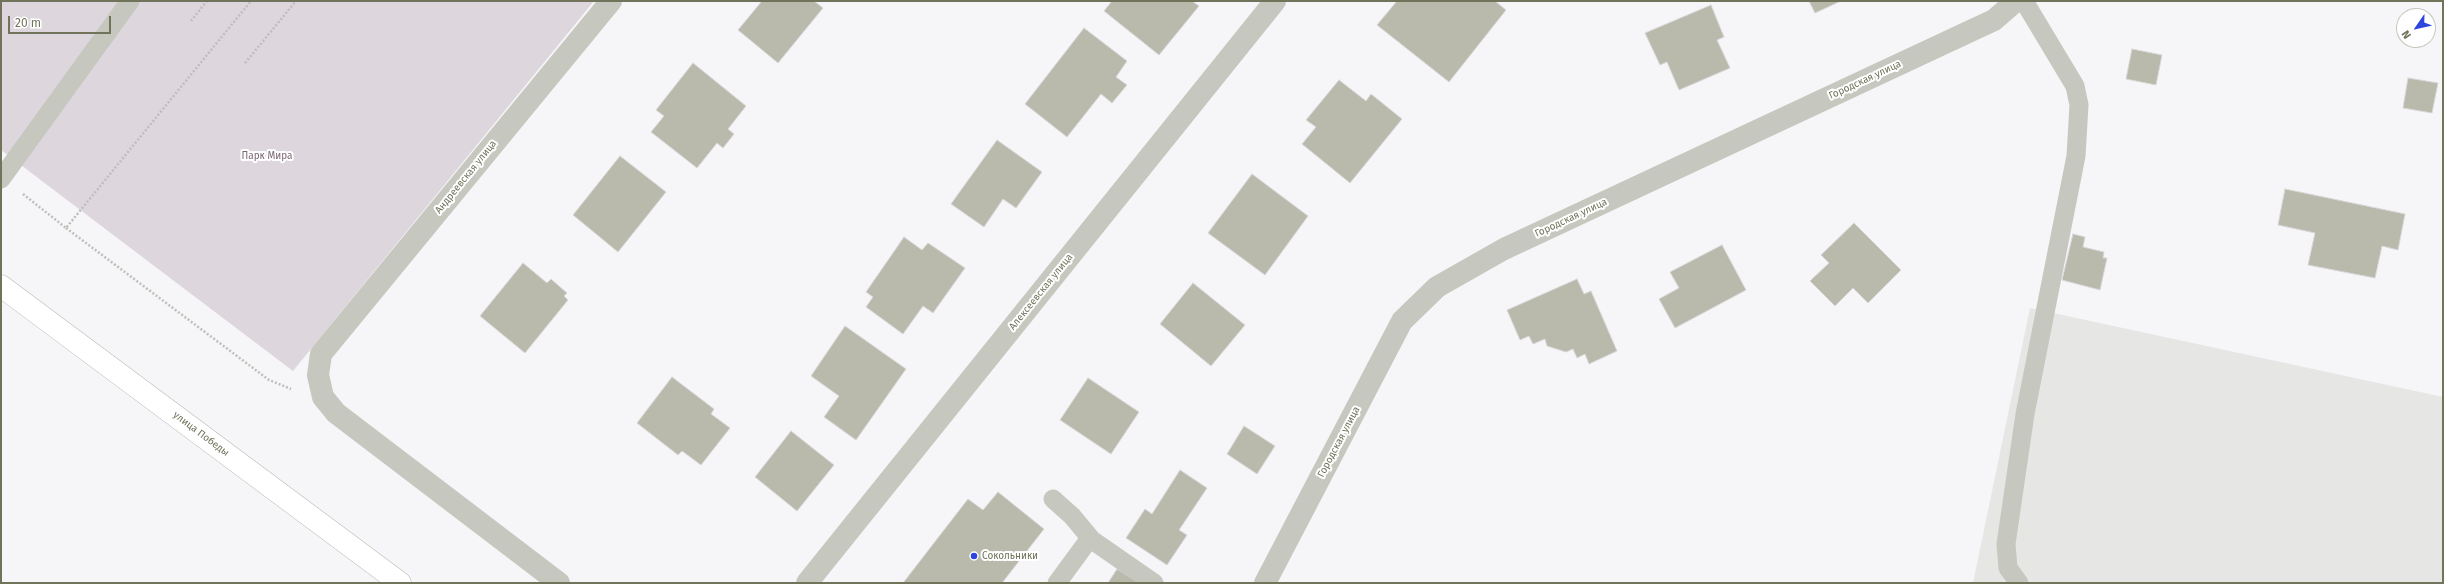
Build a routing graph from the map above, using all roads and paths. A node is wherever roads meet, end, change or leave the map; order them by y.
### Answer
1 (130, 1) edge
2 (207, 1) edge
3 (251, 1) edge
4 (296, 1) edge
5 (611, 1) edge
6 (1275, 1) edge
7 (2016, 1) edge
8 (2024, 1) edge
9 (191, 21) dead end
10 (245, 63) dead end
11 (2, 179) edge
12 (66, 228) junction
13 (1, 286) edge
14 (323, 397) junction
15 (1053, 499) dead end
16 (1090, 538) junction
17 (400, 583) edge
18 (560, 583) edge
19 (807, 583) edge
20 (1057, 583) edge
21 (1154, 583) edge
22 (1265, 583) edge
23 (2019, 583) edge

1 - 11 lane
2 - 9 path
3 - 12 path
4 - 10 path
5 - 14 street, Андреевская улица
6 - 19 street, Алексеевская улица
7 - 22 street, Городская улица
8 - 23 lane
11 - 12 path
12 - 14 path
13 - 17 street, улица Победы
14 - 18 street
15 - 16 lane
16 - 20 lane
16 - 21 lane

